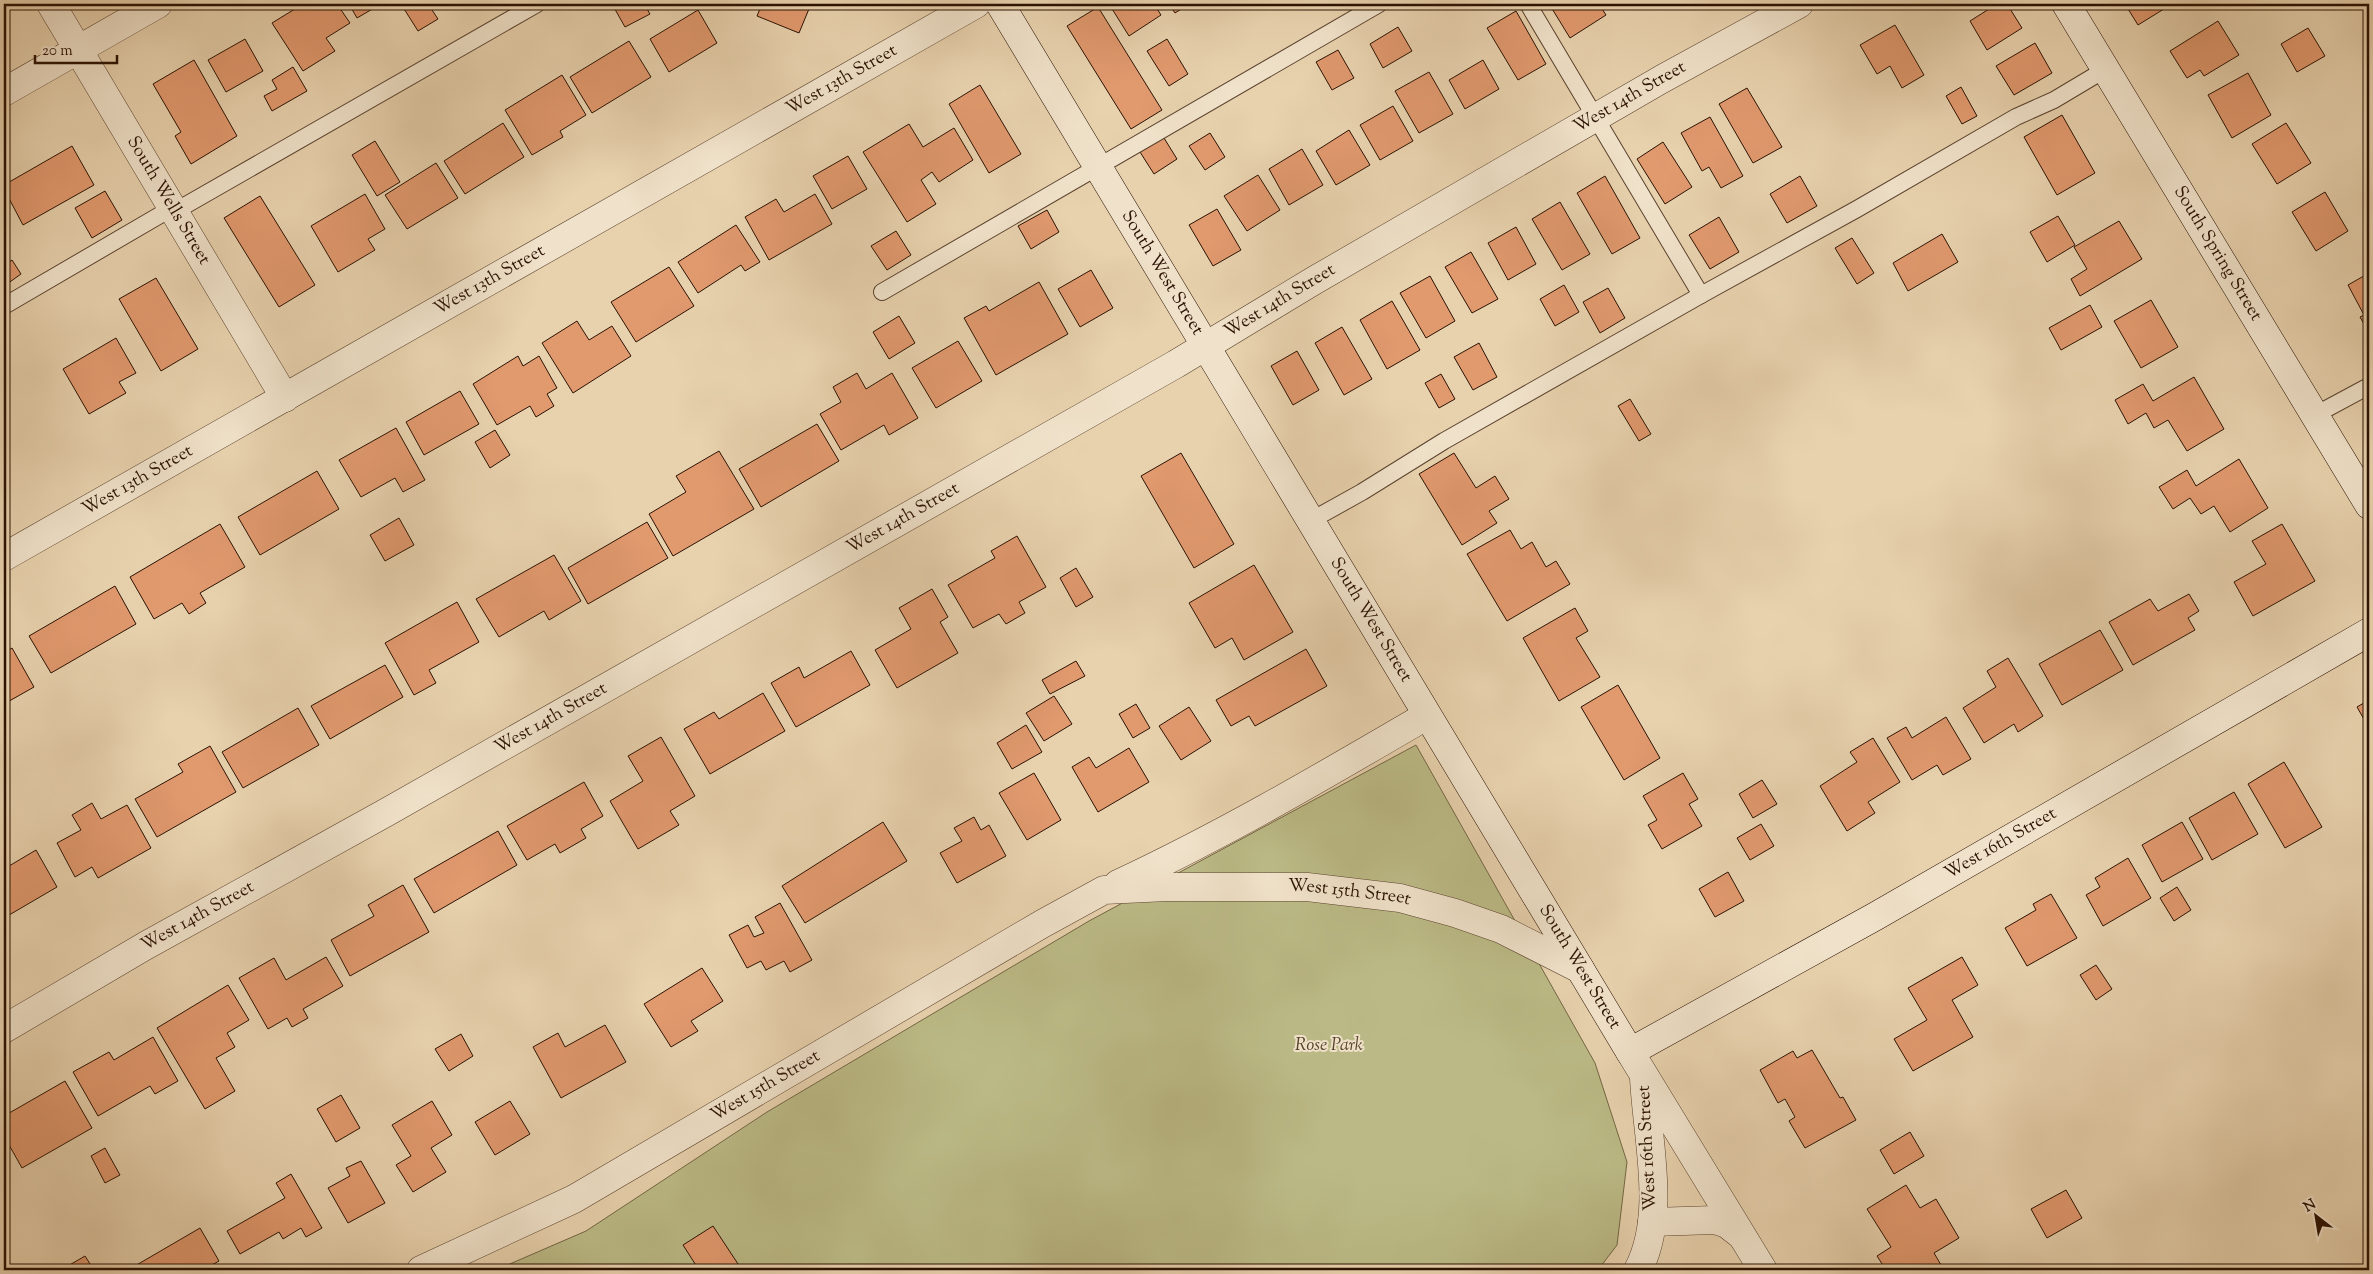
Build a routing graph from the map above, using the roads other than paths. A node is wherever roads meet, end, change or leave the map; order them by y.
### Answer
1 (51, 4) edge
2 (158, 4) edge
3 (537, 4) edge
4 (976, 4) edge
5 (1000, 4) edge
6 (1379, 4) edge
7 (1528, 4) edge
8 (1799, 4) edge
9 (2066, 4) edge
10 (79, 49) junction
11 (2106, 69) junction
12 (4, 92) edge
13 (1597, 118) junction
14 (1098, 167) junction
15 (173, 210) junction
16 (882, 292) dead end
17 (1701, 295) junction
18 (4, 306) edge
19 (1205, 346) junction
20 (2369, 386) edge
21 (285, 398) junction
22 (2315, 415) junction
23 (2369, 505) edge
24 (1310, 521) junction
25 (4, 557) edge
26 (2369, 632) edge
27 (1426, 716) junction
28 (1104, 890) junction
29 (1580, 969) junction
30 (4, 1028) edge
31 (1637, 1063) junction
32 (1652, 1222) junction
33 (1734, 1230) junction
34 (421, 1270) edge
35 (1638, 1270) edge
36 (1763, 1270) edge

1 - 10 street, South Wells Street
2 - 10 street
3 - 15 lane
4 - 21 street, West 13th Street
5 - 14 street, South West Street
6 - 14 lane
7 - 13 lane
8 - 13 street, West 14th Street
9 - 11 street, South Spring Street
10 - 12 street
10 - 15 street, South Wells Street
11 - 17 lane
11 - 22 street, South Spring Street
13 - 17 lane
13 - 19 street, West 14th Street
14 - 16 lane
14 - 19 street, South West Street
15 - 18 lane
15 - 21 street, South Wells Street
17 - 24 lane
19 - 24 street, South West Street
19 - 30 street, West 14th Street
20 - 22 lane
21 - 25 street, West 13th Street
22 - 23 street, South Spring Street
24 - 27 street, South West Street
26 - 31 street, West 16th Street
27 - 28 street, West 15th Street
27 - 29 street, South West Street
28 - 29 street, West 15th Street
28 - 34 street, West 15th Street
29 - 31 street, South West Street
31 - 32 street, West 16th Street
31 - 33 street, South West Street
32 - 33 street, West 16th Street
32 - 35 street, West 16th Street
33 - 36 street, South West Street

